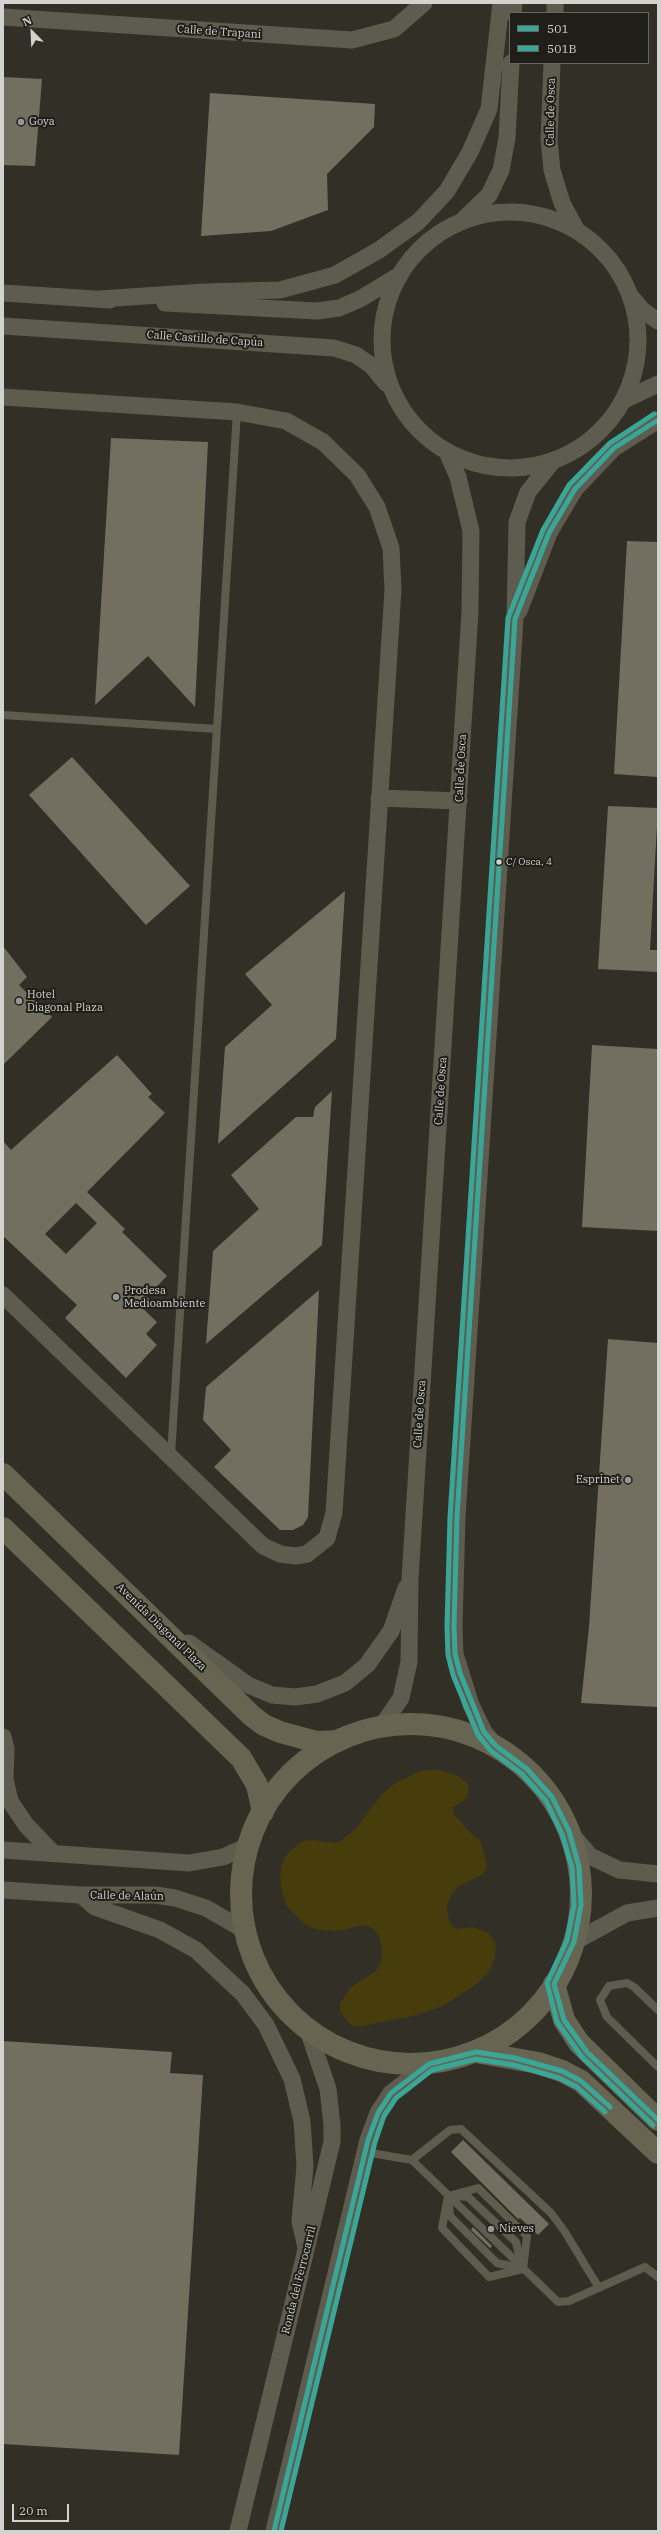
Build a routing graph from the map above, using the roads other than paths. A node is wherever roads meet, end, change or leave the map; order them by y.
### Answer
1 (424, 3) edge
2 (501, 3) edge
3 (3, 17) edge
4 (511, 64) edge
5 (552, 64) edge
6 (464, 219) junction
7 (576, 229) junction
8 (398, 276) junction
9 (3, 292) edge
10 (100, 299) junction
11 (633, 299) junction
12 (658, 321) edge
13 (3, 326) edge
14 (658, 384) edge
15 (391, 390) junction
16 (3, 397) edge
17 (624, 400) junction
18 (237, 412) junction
19 (658, 420) edge
20 (447, 452) junction
21 (553, 461) junction
22 (515, 619) junction
23 (3, 714) edge
24 (217, 729) junction
25 (379, 798) junction
26 (459, 802) junction
27 (3, 1295) edge
28 (171, 1458) junction
29 (3, 1474) edge
30 (3, 1528) edge
31 (410, 1579) junction
32 (145, 1611) junction
33 (381, 1727) junction
34 (3, 1737) edge
35 (338, 1741) junction
36 (496, 1746) junction
37 (4, 1781) edge
38 (263, 1812) junction
39 (569, 1831) junction
40 (248, 1846) junction
41 (3, 1850) edge
42 (54, 1853) junction
43 (658, 1874) edge
44 (3, 1890) edge
45 (81, 1895) junction
46 (658, 1908) edge
47 (244, 1930) junction
48 (574, 1942) junction
49 (554, 1984) junction
50 (658, 2010) edge
51 (308, 2030) junction
52 (476, 2052) junction
53 (429, 2064) junction
54 (658, 2067) edge
55 (658, 2120) edge
56 (365, 2152) junction
57 (658, 2153) edge
58 (412, 2160) junction
59 (448, 2196) junction
60 (307, 2250) junction
61 (523, 2268) junction
62 (658, 2277) edge
63 (599, 2288) junction
64 (238, 2531) edge
65 (274, 2531) edge

1 - 3 street, Calle de Trapani
2 - 10 street
4 - 6 street
5 - 7 street, Calle de Osca
6 - 7 street
6 - 8 street
7 - 11 street
8 - 10 street
8 - 15 street
9 - 10 street
11 - 12 street
11 - 17 street
13 - 15 street, Calle Castillo de Capúa
14 - 17 street
15 - 20 street
16 - 18 street
17 - 21 street
18 - 24 lane
18 - 25 street
19 - 22 street
20 - 21 street
20 - 26 street, Calle de Osca
21 - 22 street
22 - 36 street
23 - 24 lane
24 - 28 lane
25 - 26 street
25 - 28 street
26 - 31 street, Calle de Osca
27 - 28 street
29 - 32 main road, Avenida Diagonal Plaza
30 - 38 main road
31 - 32 street
31 - 33 street, Calle de Osca
32 - 35 main road, Avenida Diagonal Plaza
33 - 35 main road
33 - 36 main road
34 - 37 street
35 - 38 main road
36 - 39 main road
37 - 42 street
38 - 40 main road
39 - 43 street
39 - 48 main road
40 - 42 street
40 - 47 main road
41 - 42 street
44 - 45 street, Calle de Alaún
45 - 47 street, Calle de Alaún
45 - 60 street
46 - 48 street
47 - 51 main road
48 - 49 main road
49 - 52 main road
49 - 55 main road
50 - 54 lane
51 - 53 main road
51 - 60 street, Ronda del Ferrocarril
52 - 53 main road
52 - 57 main road
53 - 56 street
56 - 58 lane
56 - 65 street
58 - 59 lane
58 - 63 lane
59 - 61 lane
59 - 61 lane
59 - 61 lane
59 - 61 lane
59 - 61 lane
60 - 64 street, Ronda del Ferrocarril
61 - 63 lane
62 - 63 lane

